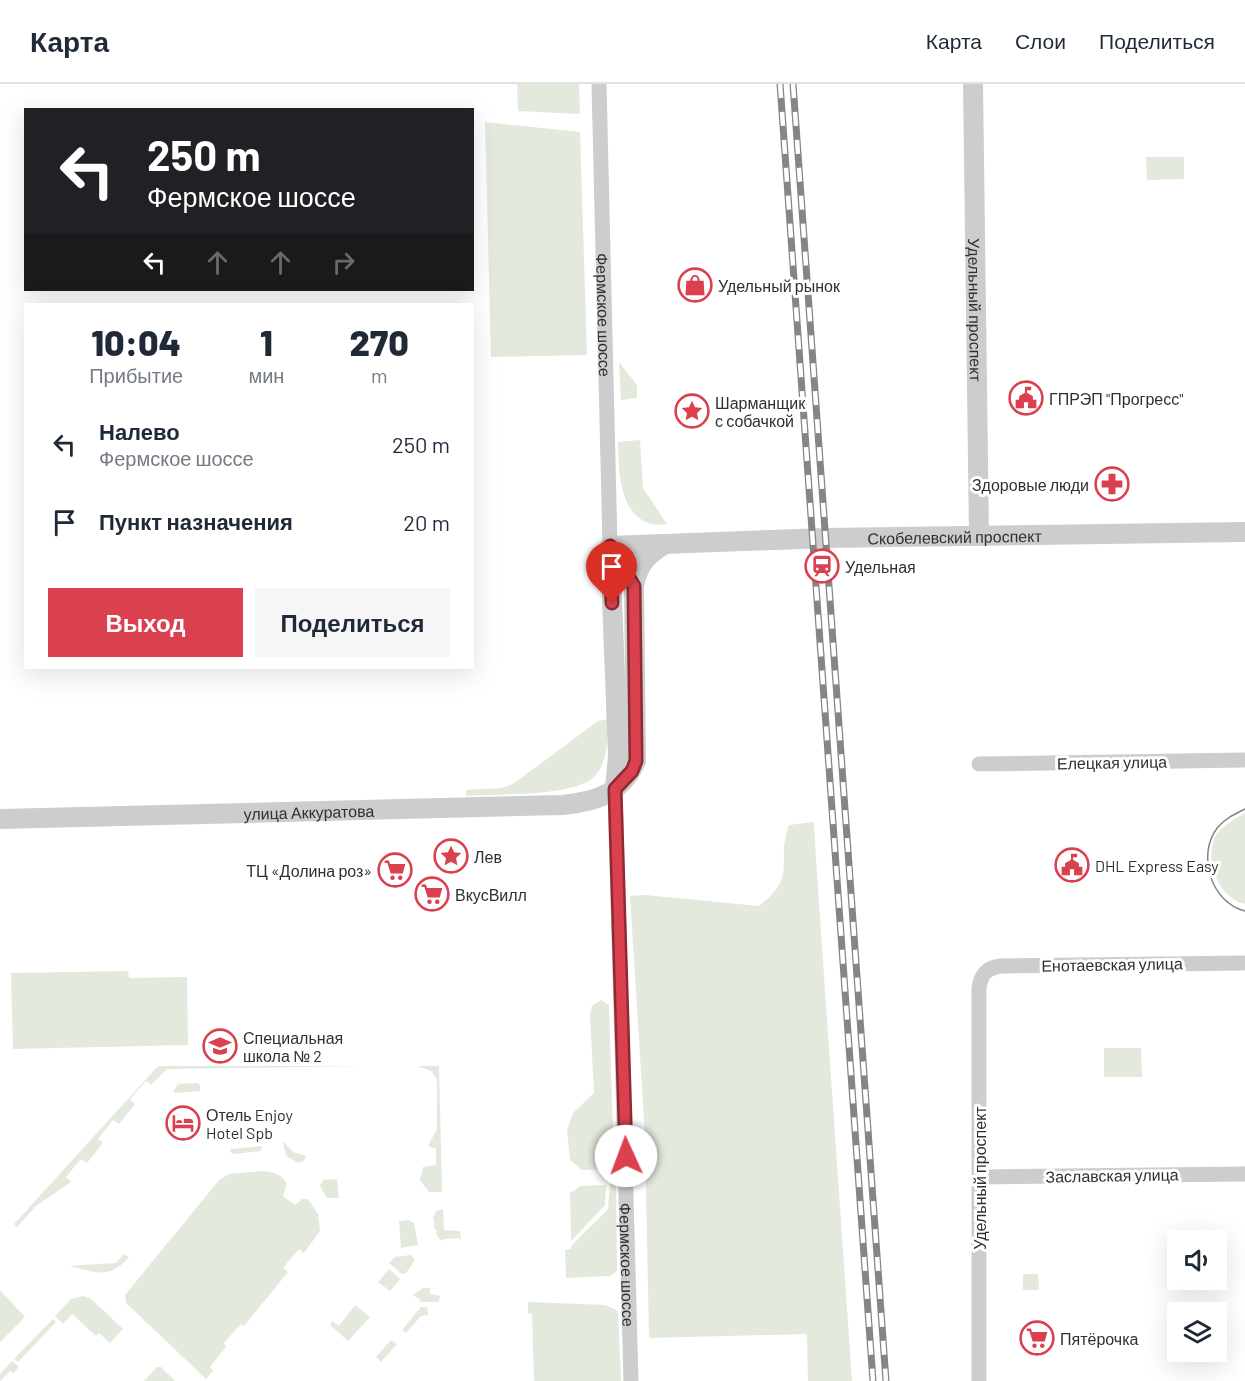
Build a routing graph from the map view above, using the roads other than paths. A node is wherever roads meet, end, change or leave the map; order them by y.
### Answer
1 (599, 84) edge
2 (973, 84) edge
3 (1245, 532) edge
4 (979, 536) junction
5 (665, 544) junction
6 (610, 546) junction
7 (634, 586) junction
8 (1245, 760) edge
9 (979, 764) dead end
10 (615, 789) junction
11 (0, 819) edge
12 (1245, 963) edge
13 (982, 975) joint
14 (1245, 1174) edge
15 (979, 1177) junction
16 (631, 1381) edge
17 (979, 1381) edge

1 - 6 street, Фермское шоссе
2 - 4 street, Удельный проспект
3 - 4 street, Скобелевский проспект
4 - 5 street, Скобелевский проспект
5 - 6 street, Скобелевский проспект
5 - 7 street
6 - 7 street, Фермское шоссе
6 - 10 street, Фермское шоссе
7 - 10 street
8 - 9 street, Елецкая улица
10 - 11 street, улица Аккуратова
10 - 16 street, Фермское шоссе
12 - 13 street, Енотаевская улица
13 - 15 street, Удельный проспект
14 - 15 street, Заславская улица
15 - 17 street, Удельный проспект

